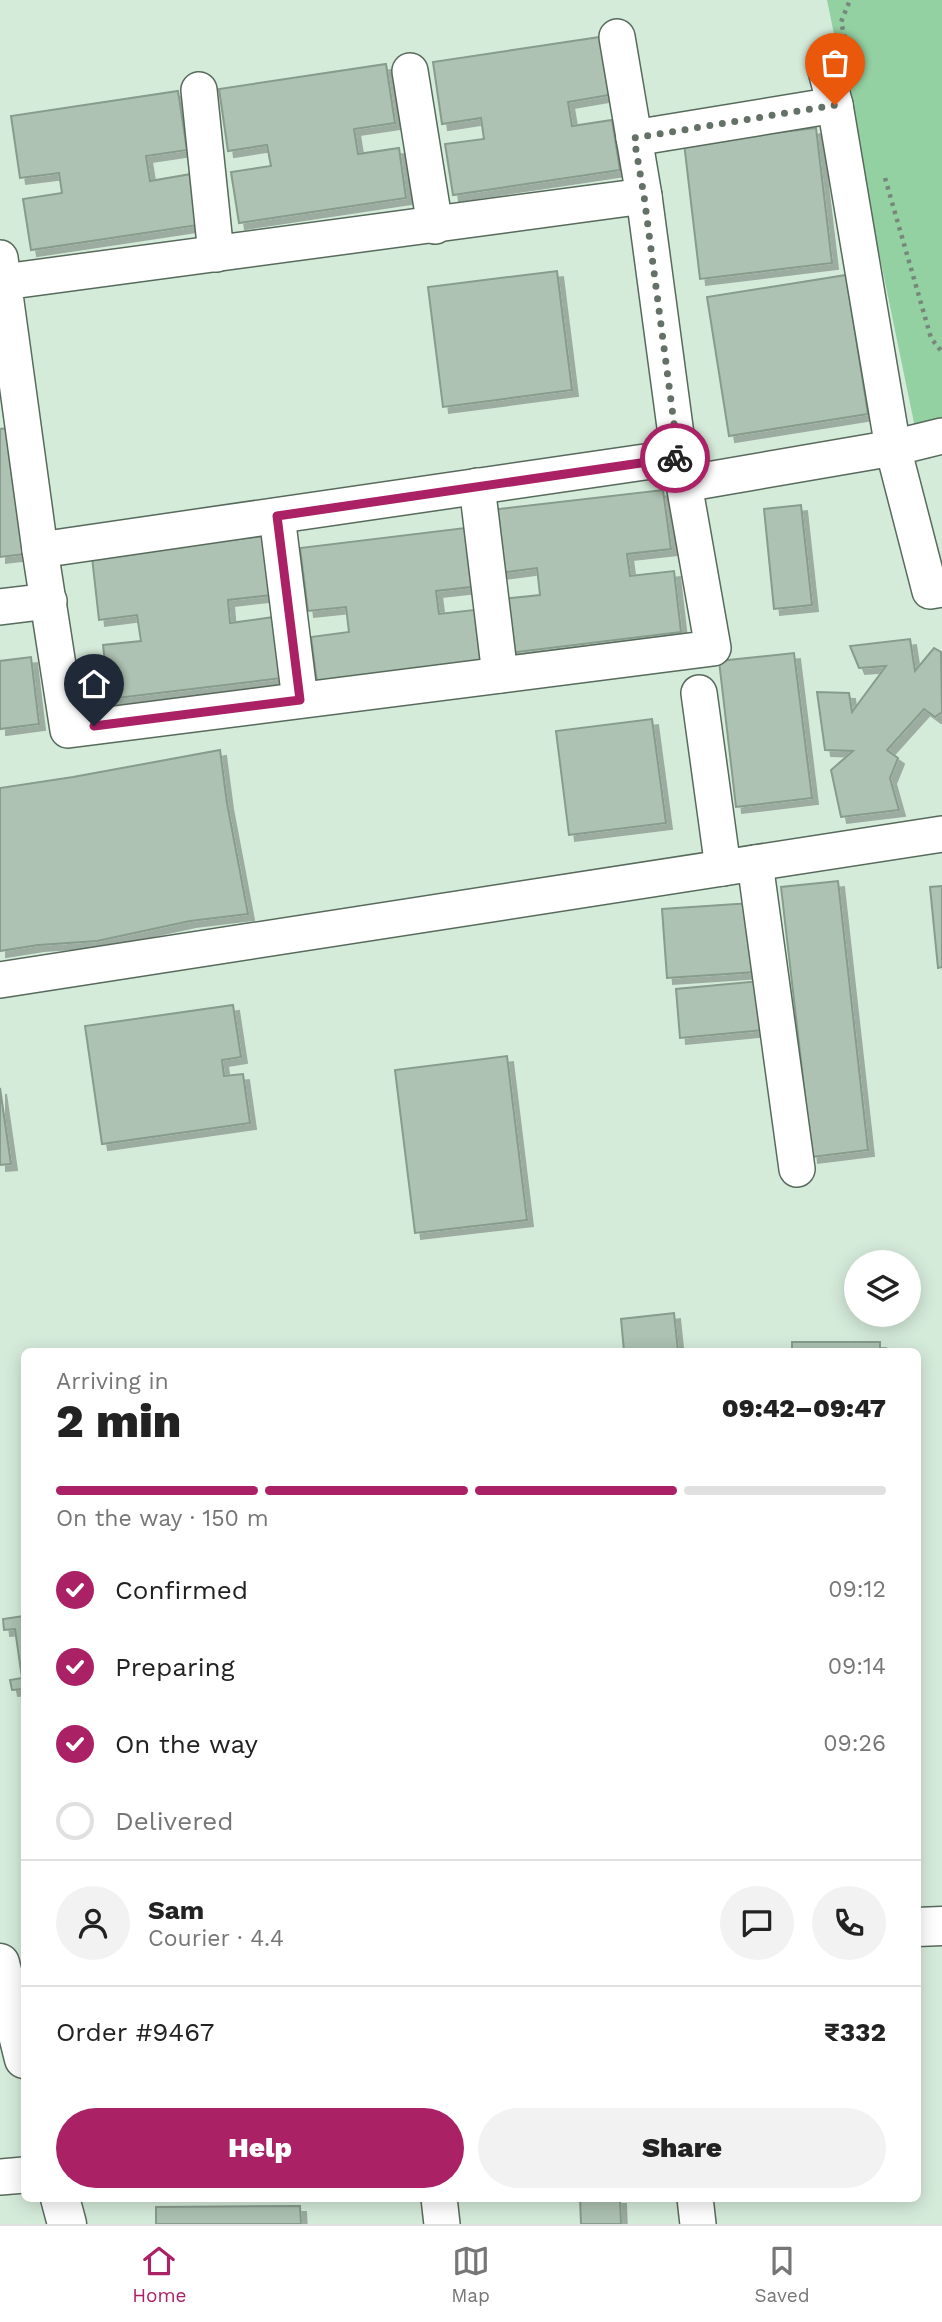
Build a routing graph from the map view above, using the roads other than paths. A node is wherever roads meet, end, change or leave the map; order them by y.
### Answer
1 (617, 37) dead end
2 (825, 67) dead end
3 (410, 71) dead end
4 (199, 90) dead end
5 (835, 105) junction
6 (634, 138) junction
7 (644, 196) junction
8 (435, 226) junction
9 (216, 254) junction
10 (2, 270) edge
11 (942, 436) edge
12 (893, 448) junction
13 (681, 471) junction
14 (477, 486) junction
15 (277, 516) junction
16 (40, 550) junction
17 (942, 589) edge
18 (49, 601) junction
19 (0, 607) edge
20 (500, 675) junction
21 (699, 693) dead end
22 (300, 700) junction
23 (942, 834) edge
24 (739, 865) junction
25 (0, 980) edge
26 (797, 1169) dead end
27 (942, 1926) edge
28 (921, 1927) edge
29 (21, 1958) edge
30 (0, 1961) edge
31 (21, 2047) edge
32 (21, 2175) edge
33 (0, 2177) edge
34 (61, 2202) edge
35 (439, 2202) edge
36 (695, 2202) edge
37 (67, 2224) edge
38 (442, 2224) edge
39 (698, 2224) edge

1 - 6 street
2 - 5 street
3 - 8 street
4 - 9 street
5 - 6 street
5 - 12 street
6 - 7 street
7 - 8 street
7 - 13 street
8 - 9 street
9 - 10 street
10 - 16 street
11 - 12 street
12 - 13 street
12 - 17 street
13 - 14 street
13 - 20 street
14 - 15 street
14 - 20 street
15 - 16 street
15 - 22 street
16 - 18 street
18 - 19 street
18 - 22 street
20 - 22 street
21 - 24 street
23 - 24 street
24 - 25 street
24 - 26 street
27 - 28 main road
29 - 30 main road
30 - 31 main road
32 - 33 street
34 - 37 main road
35 - 38 street
36 - 39 street

